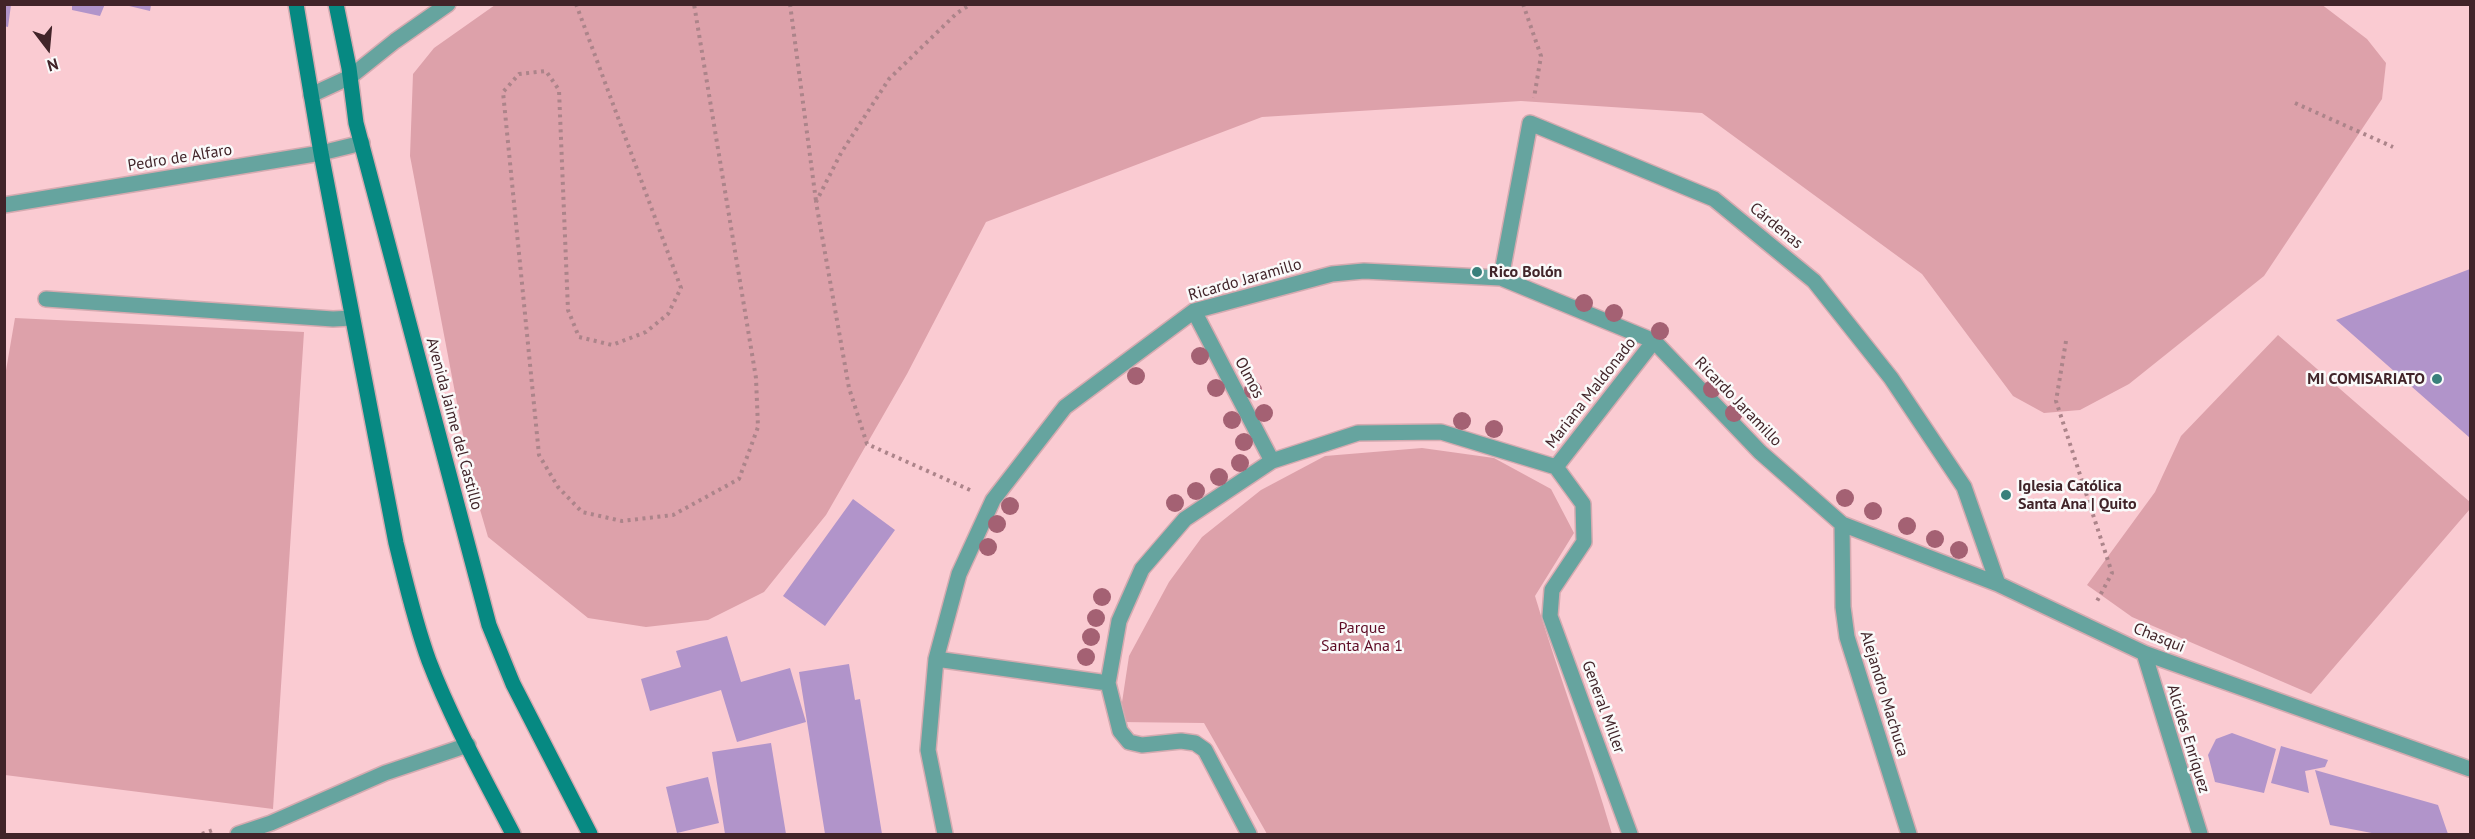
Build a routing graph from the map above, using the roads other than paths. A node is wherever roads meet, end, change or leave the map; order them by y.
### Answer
1 (296, 4) edge
2 (336, 4) edge
3 (448, 4) edge
4 (350, 76) junction
5 (311, 95) junction
6 (362, 143) junction
7 (321, 153) junction
8 (4, 205) edge
9 (1501, 278) junction
10 (46, 299) dead end
11 (1194, 311) junction
12 (352, 318) junction
13 (1654, 341) junction
14 (1272, 461) junction
15 (1556, 467) junction
16 (1842, 524) junction
17 (1998, 584) junction
18 (1552, 590) joint
19 (2144, 653) junction
20 (936, 659) junction
21 (1108, 683) junction
22 (468, 745) junction
23 (2470, 769) edge
24 (589, 832) edge
25 (238, 834) edge
26 (513, 834) edge
27 (945, 834) edge
28 (1249, 834) edge
29 (1630, 834) edge
30 (1909, 834) edge
31 (2200, 834) edge

1 - 5 main road
2 - 4 main road, Avenida Jaime del Castillo
3 - 4 street
4 - 5 street
4 - 6 main road, Avenida Jaime del Castillo
5 - 7 main road
6 - 7 street, Pedro de Alfaro
6 - 24 main road, Avenida Jaime del Castillo
7 - 8 street, Pedro de Alfaro
7 - 12 main road
9 - 11 street, Ricardo Jaramillo
9 - 13 street, Ricardo Jaramillo
9 - 17 street, Cárdenas
10 - 12 street
11 - 14 street, Olmos
11 - 20 street, Ricardo Jaramillo
12 - 22 main road
13 - 15 street, Mariana Maldonado
13 - 16 street, Ricardo Jaramillo
14 - 15 street, Mariana Maldonado
14 - 21 street, Mariana Maldonado
15 - 18 street, Mariana Maldonado
16 - 17 street, Chasqui
16 - 30 street, Alejandro Machuca
17 - 19 street, Chasqui
18 - 29 street, General Miller
19 - 23 street, Chasqui
19 - 31 street, Alcides Enríquez
20 - 21 street
20 - 27 street, Ricardo Jaramillo
21 - 28 street, Mariana Maldonado
22 - 25 street
22 - 26 main road

